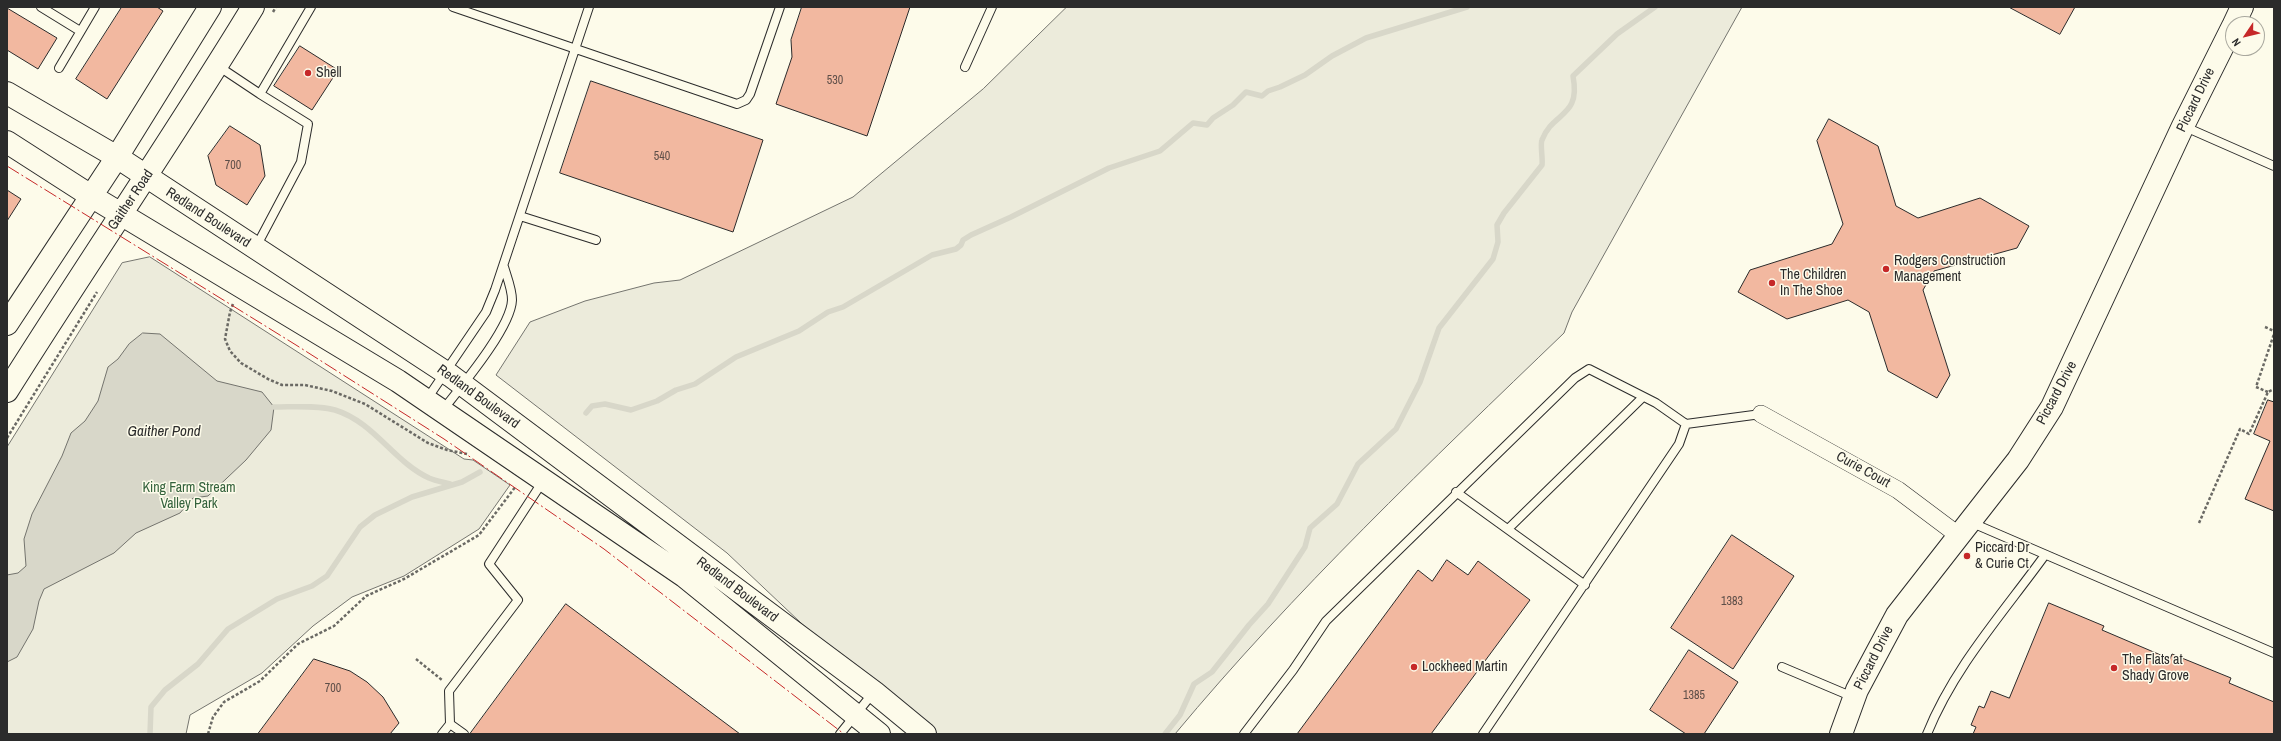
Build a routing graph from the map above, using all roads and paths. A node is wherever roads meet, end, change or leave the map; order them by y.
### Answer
1 (41, 7) edge
2 (95, 7) edge
3 (210, 7) edge
4 (253, 7) edge
5 (312, 7) edge
6 (453, 7) edge
7 (589, 7) edge
8 (780, 7) edge
9 (992, 7) edge
10 (80, 31) junction
11 (2225, 43) edge
12 (575, 49) junction
13 (217, 65) junction
14 (966, 67) dead end
15 (58, 68) dead end
16 (7, 93) edge
17 (260, 94) junction
18 (2183, 126) junction
19 (7, 142) edge
20 (117, 157) junction
21 (2274, 166) edge
22 (146, 178) junction
23 (91, 196) junction
24 (122, 215) junction
25 (520, 216) junction
26 (596, 240) dead end
27 (255, 248) junction
28 (504, 266) junction
29 (227, 300) dead end
30 (7, 324) edge
31 (2265, 327) dead end
32 (2274, 331) edge
33 (2274, 334) edge
34 (445, 372) junction
35 (463, 385) junction
36 (2274, 389) edge
37 (7, 391) edge
38 (2268, 392) junction
39 (1643, 397) junction
40 (434, 406) junction
41 (1761, 414) joint
42 (1686, 424) junction
43 (474, 456) dead end
44 (511, 480) dead end
45 (517, 484) junction
46 (539, 488) junction
47 (1456, 492) junction
48 (2199, 523) dead end
49 (1508, 529) junction
50 (1964, 529) junction
51 (2045, 555) junction
52 (1585, 585) junction
53 (2274, 653) edge
54 (416, 659) dead end
55 (1782, 667) dead end
56 (452, 688) junction
57 (874, 692) junction
58 (1854, 697) junction
59 (855, 714) junction
60 (450, 724) junction
61 (208, 734) edge
62 (442, 734) edge
63 (464, 734) edge
64 (840, 734) edge
65 (879, 734) edge
66 (925, 734) edge
67 (1244, 734) edge
68 (1483, 734) edge
69 (1841, 734) edge
70 (1926, 734) edge

1 - 10 lane
2 - 10 lane
3 - 20 main road
4 - 13 main road, Gaither Road
5 - 17 lane
6 - 12 lane
7 - 12 lane
8 - 12 lane
9 - 14 lane
10 - 15 lane
11 - 18 main road, Piccard Drive
12 - 25 lane
13 - 17 lane
13 - 22 main road, Gaither Road
16 - 20 main road, Redland Boulevard
17 - 27 lane
18 - 21 lane
18 - 50 main road, Piccard Drive
19 - 23 main road, Redland Boulevard
20 - 22 main road, Redland Boulevard
20 - 23 main road
22 - 24 main road, Gaither Road
22 - 27 main road, Redland Boulevard
23 - 24 main road, Redland Boulevard
23 - 30 main road
24 - 37 main road, Gaither Road
24 - 40 main road, Redland Boulevard
25 - 26 lane
25 - 28 lane
27 - 34 main road, Redland Boulevard
28 - 34 lane
28 - 35 lane
29 - 43 path
31 - 32 path
33 - 38 path
34 - 35 main road, Redland Boulevard
34 - 40 lane
35 - 40 lane
35 - 57 main road, Redland Boulevard
36 - 38 path
38 - 48 path
39 - 42 lane
39 - 47 lane
39 - 49 lane
40 - 46 main road, Redland Boulevard
41 - 42 lane
41 - 50 street, Curie Court
42 - 52 lane
44 - 45 path
45 - 46 path
45 - 61 path
46 - 56 lane
46 - 59 main road, Redland Boulevard
47 - 49 lane
47 - 67 lane
49 - 52 lane
50 - 51 lane
50 - 58 main road, Piccard Drive
51 - 53 lane
51 - 70 lane
52 - 68 lane
54 - 56 path
55 - 58 lane
56 - 60 lane
57 - 59 lane
57 - 66 main road, Redland Boulevard
58 - 69 main road, Piccard Drive
59 - 64 lane
59 - 65 main road, Redland Boulevard
60 - 62 lane
60 - 63 lane

